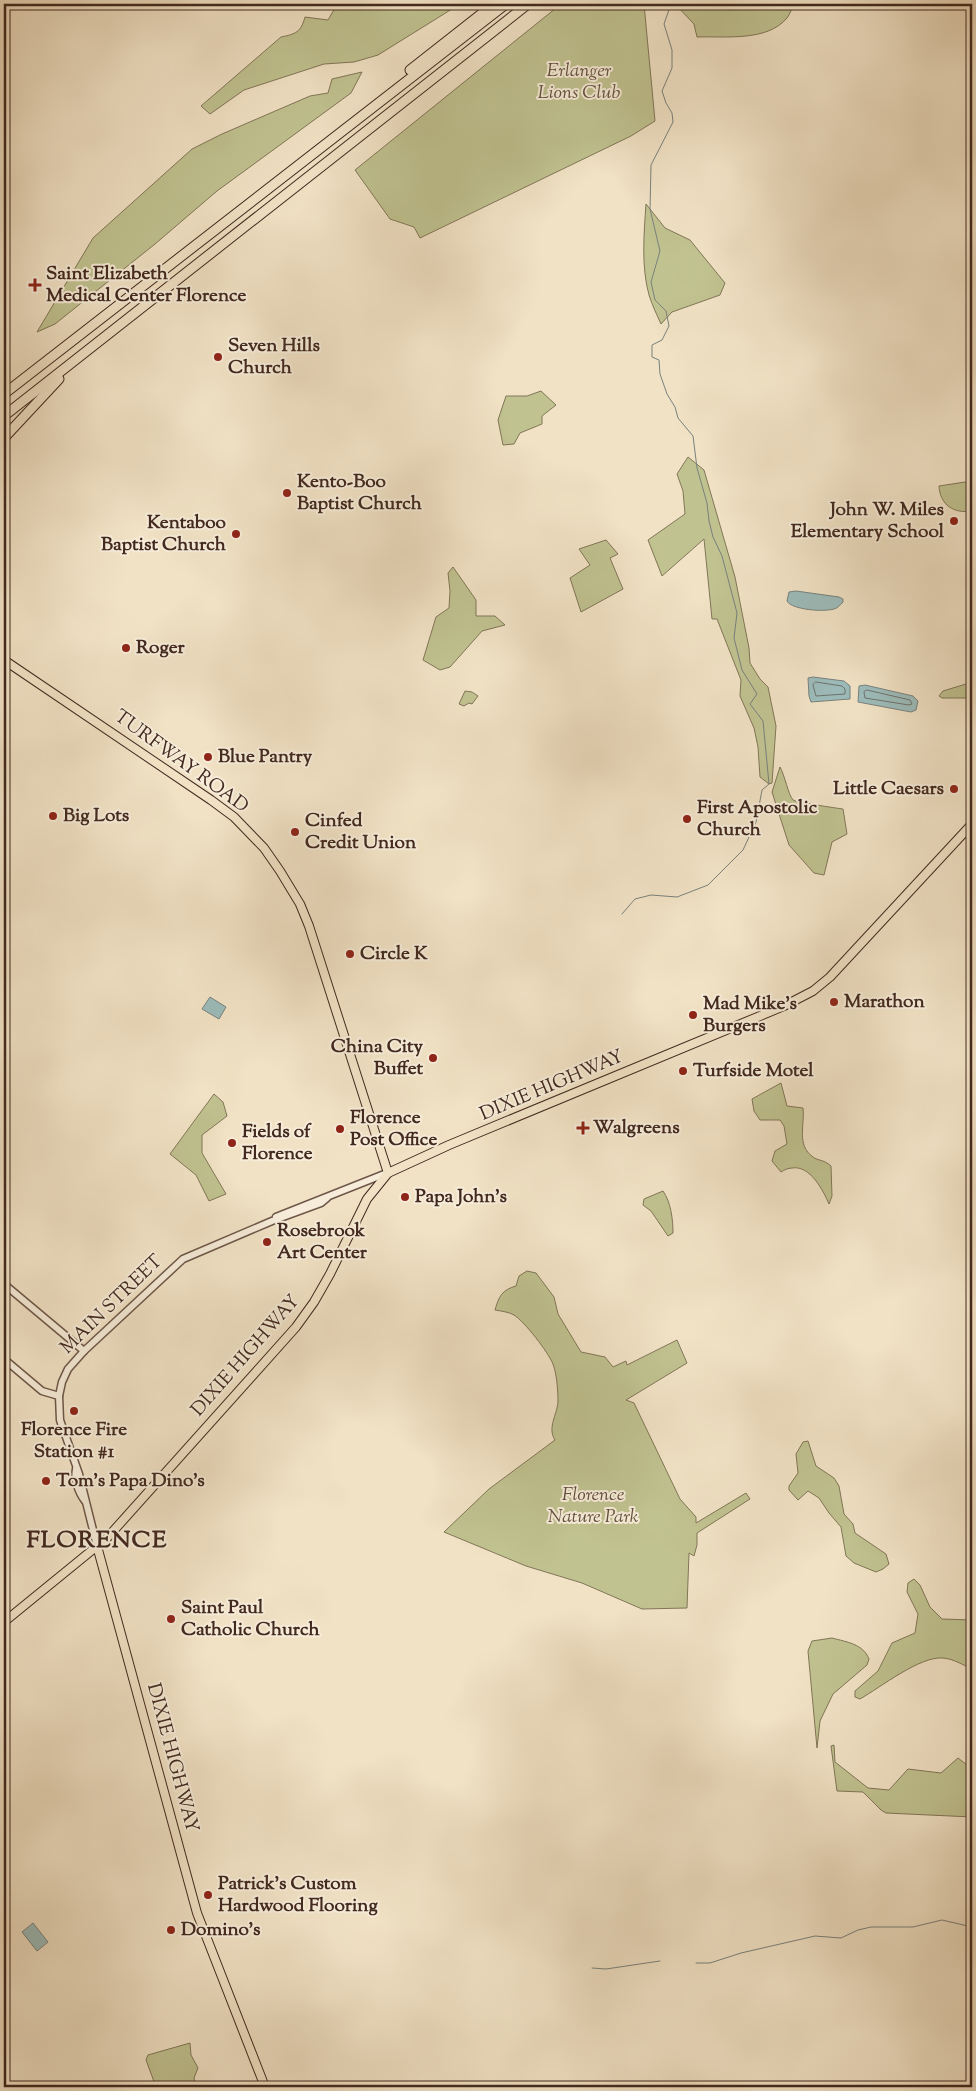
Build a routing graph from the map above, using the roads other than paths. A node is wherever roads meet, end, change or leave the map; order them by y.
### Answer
1 (494, 4) edge
2 (506, 4) edge
3 (528, 4) edge
4 (350, 124) junction
5 (70, 365) junction
6 (4, 394) edge
7 (4, 416) edge
8 (4, 438) edge
9 (4, 653) edge
10 (6, 663) edge
11 (972, 824) edge
12 (388, 1173) junction
13 (4, 1284) edge
14 (84, 1351) junction
15 (4, 1359) edge
16 (59, 1396) junction
17 (97, 1546) junction
18 (4, 1622) edge
19 (265, 2087) edge

1 - 4 highway
2 - 4 highway
3 - 5 highway
4 - 6 highway
5 - 7 highway
5 - 8 highway
9 - 10 main road, TURFWAY ROAD
10 - 12 main road, TURFWAY ROAD
11 - 12 main road, DIXIE HIGHWAY
12 - 14 street, MAIN STREET
12 - 17 main road, DIXIE HIGHWAY
13 - 14 street
14 - 16 street, MAIN STREET
15 - 16 street
16 - 17 street, MAIN STREET
17 - 18 main road
17 - 19 main road, DIXIE HIGHWAY

